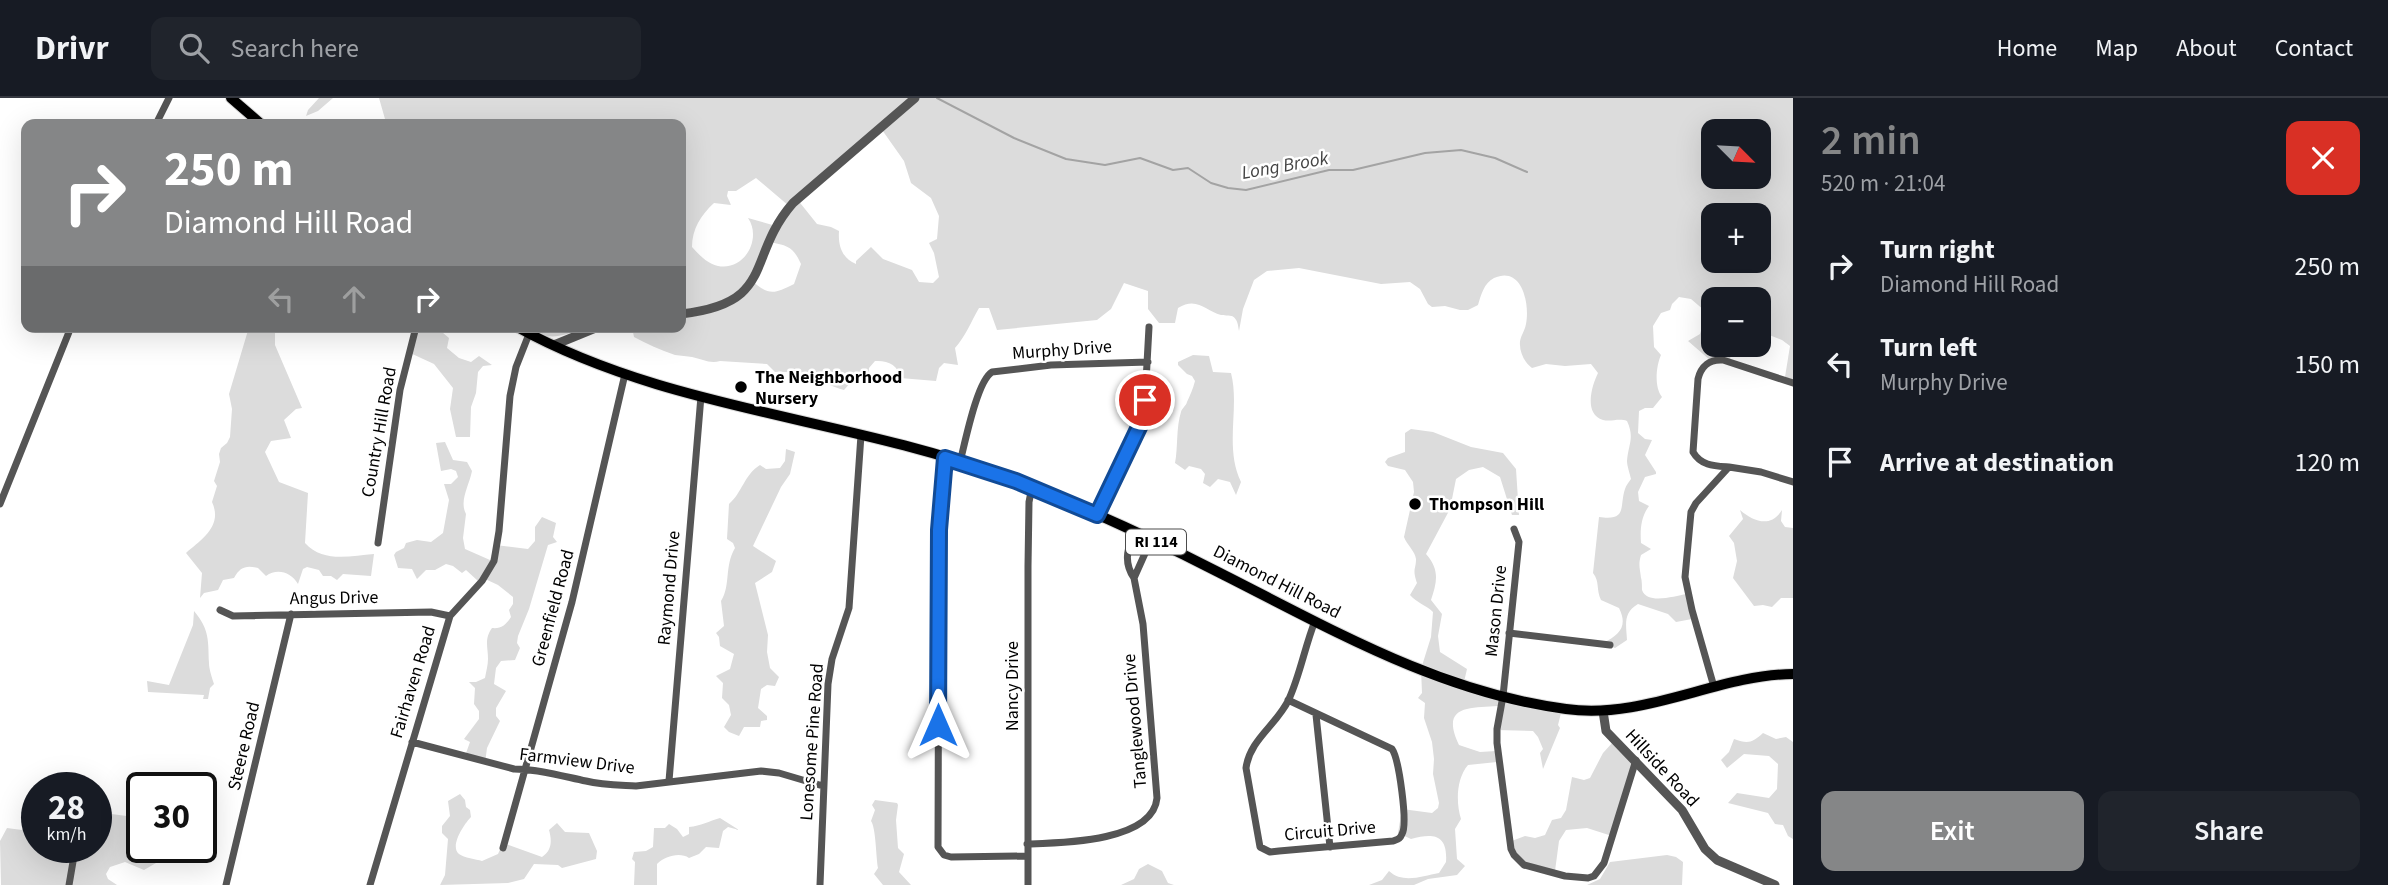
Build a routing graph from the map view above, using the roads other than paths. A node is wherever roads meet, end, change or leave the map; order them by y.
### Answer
1 (169, 98) edge
2 (231, 98) edge
3 (915, 98) edge
4 (158, 119) edge
5 (255, 119) edge
6 (686, 313) edge
7 (1149, 327) dead end
8 (69, 333) edge
9 (414, 333) edge
10 (583, 333) edge
11 (529, 334) joint
12 (554, 345) junction
13 (1148, 362) junction
14 (625, 374) junction
15 (1793, 383) edge
16 (701, 396) junction
17 (860, 435) junction
18 (945, 458) junction
19 (960, 462) junction
20 (1729, 467) junction
21 (1793, 482) edge
22 (1032, 487) junction
23 (0, 504) edge
24 (1097, 515) junction
25 (1514, 529) dead end
26 (1133, 532) junction
27 (1151, 540) junction
28 (377, 543) dead end
29 (1134, 579) junction
30 (220, 610) dead end
31 (291, 614) junction
32 (450, 616) junction
33 (1315, 621) junction
34 (1509, 633) junction
35 (1610, 645) dead end
36 (1793, 674) edge
37 (1714, 687) junction
38 (1503, 696) junction
39 (1288, 700) junction
40 (1602, 711) junction
41 (1316, 715) junction
42 (412, 742) junction
43 (1636, 760) junction
44 (526, 769) junction
45 (668, 781) junction
46 (823, 786) junction
47 (1027, 844) junction
48 (1330, 847) junction
49 (503, 848) dead end
50 (1027, 856) junction
51 (73, 863) edge
52 (69, 885) edge
53 (226, 885) edge
54 (370, 885) edge
55 (820, 885) edge
56 (1028, 885) edge
57 (1775, 885) edge

1 - 4 street
2 - 5 main road
3 - 6 street
7 - 13 street
8 - 23 street
9 - 28 street, Country Hill Road
10 - 12 street
11 - 12 main road, Diamond Hill Road / RI 114
11 - 32 street, Fairhaven Road
12 - 14 main road, Diamond Hill Road / RI 114
13 - 19 street, Murphy Drive
13 - 24 street
14 - 16 main road, Diamond Hill Road / RI 114
14 - 44 street, Greenfield Road
15 - 20 street
16 - 17 main road, Diamond Hill Road / RI 114
16 - 45 street, Raymond Drive
17 - 18 main road, Diamond Hill Road / RI 114
17 - 46 street, Lonesome Pine Road
18 - 19 main road, Diamond Hill Road / RI 114
18 - 50 street
19 - 22 main road, Diamond Hill Road / RI 114
20 - 21 street
20 - 37 street
22 - 24 main road, Diamond Hill Road / RI 114
22 - 47 street, Nancy Drive
24 - 26 main road, Diamond Hill Road / RI 114
25 - 34 street, Mason Drive
26 - 27 main road, Diamond Hill Road / RI 114
26 - 29 street, Tanglewood Drive
27 - 29 street
27 - 33 main road, Diamond Hill Road / RI 114
29 - 47 street, Tanglewood Drive
30 - 31 street, Angus Drive
31 - 32 street, Angus Drive
31 - 53 street, Steere Road
32 - 42 street, Fairhaven Road
33 - 38 main road, Diamond Hill Road / RI 114
33 - 39 street, Circuit Drive
34 - 35 street
34 - 38 street, Mason Drive
36 - 37 main road, Diamond Hill Road / RI 114
37 - 40 main road, Diamond Hill Road / RI 114
38 - 40 main road, Diamond Hill Road / RI 114
38 - 43 street, Mason Drive
39 - 41 street, Circuit Drive
39 - 48 street, Circuit Drive
40 - 43 street, Hillside Road
41 - 48 street
41 - 48 street, Circuit Drive
42 - 44 street, Farmview Drive
42 - 54 street, Fairhaven Road
43 - 57 street, Hillside Road
44 - 45 street, Farmview Drive
44 - 49 street, Greenfield Road
45 - 46 street, Farmview Drive
46 - 55 street, Lonesome Pine Road
47 - 50 street, Nancy Drive
50 - 56 street, Nancy Drive
51 - 52 street

